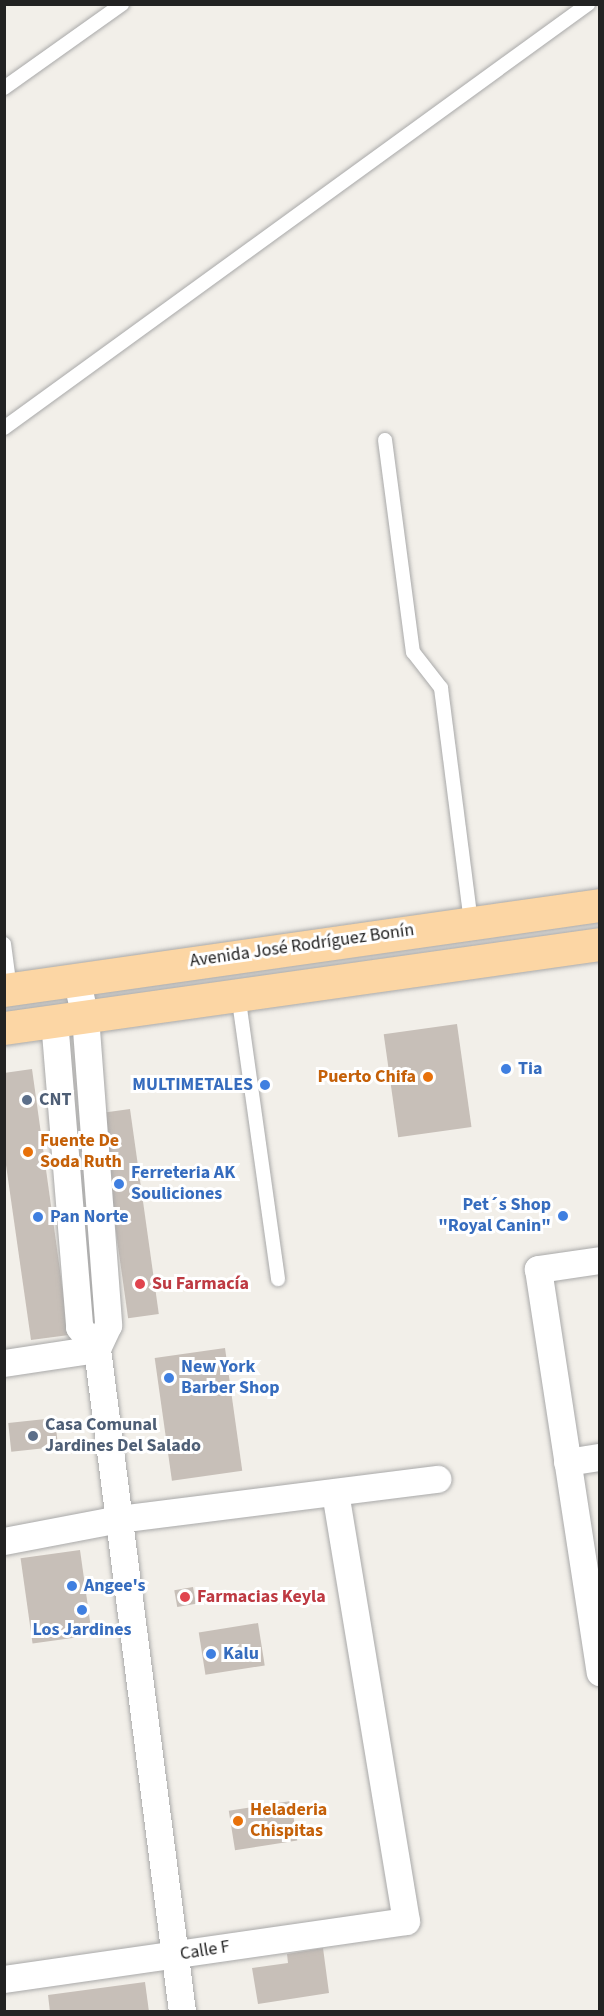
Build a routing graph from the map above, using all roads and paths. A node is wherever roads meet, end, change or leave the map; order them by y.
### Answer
1 (122, 4) edge
2 (588, 4) edge
3 (4, 88) edge
4 (4, 428) edge
5 (385, 440) dead end
6 (600, 905) edge
7 (471, 922) junction
8 (4, 944) edge
9 (600, 944) edge
10 (7, 990) edge
11 (238, 994) junction
12 (74, 1002) junction
13 (4, 1028) edge
14 (600, 1260) edge
15 (278, 1279) dead end
16 (97, 1349) junction
17 (4, 1363) edge
18 (600, 1457) edge
19 (567, 1462) junction
20 (437, 1479) dead end
21 (335, 1493) junction
22 (119, 1520) junction
23 (4, 1541) edge
24 (600, 1672) edge
25 (175, 1956) junction
26 (4, 1979) edge
27 (182, 2012) edge

1 - 3 lane
2 - 4 lane
5 - 7 lane
6 - 7 main road, Avenida José Rodríguez Bonín
7 - 12 main road, Avenida José Rodríguez Bonín
8 - 10 lane
9 - 11 main road, Avenida José Rodríguez Bonín
10 - 12 main road, Avenida José Rodríguez Bonín
11 - 12 main road, Avenida José Rodríguez Bonín
11 - 15 lane
12 - 13 main road, Avenida José Rodríguez Bonín
12 - 16 street
14 - 19 street
16 - 17 street
16 - 22 street
18 - 19 street
19 - 24 street
20 - 21 street
21 - 22 street
21 - 25 street, Calle F
22 - 23 street
22 - 25 street
25 - 26 street, Calle F
25 - 27 street

